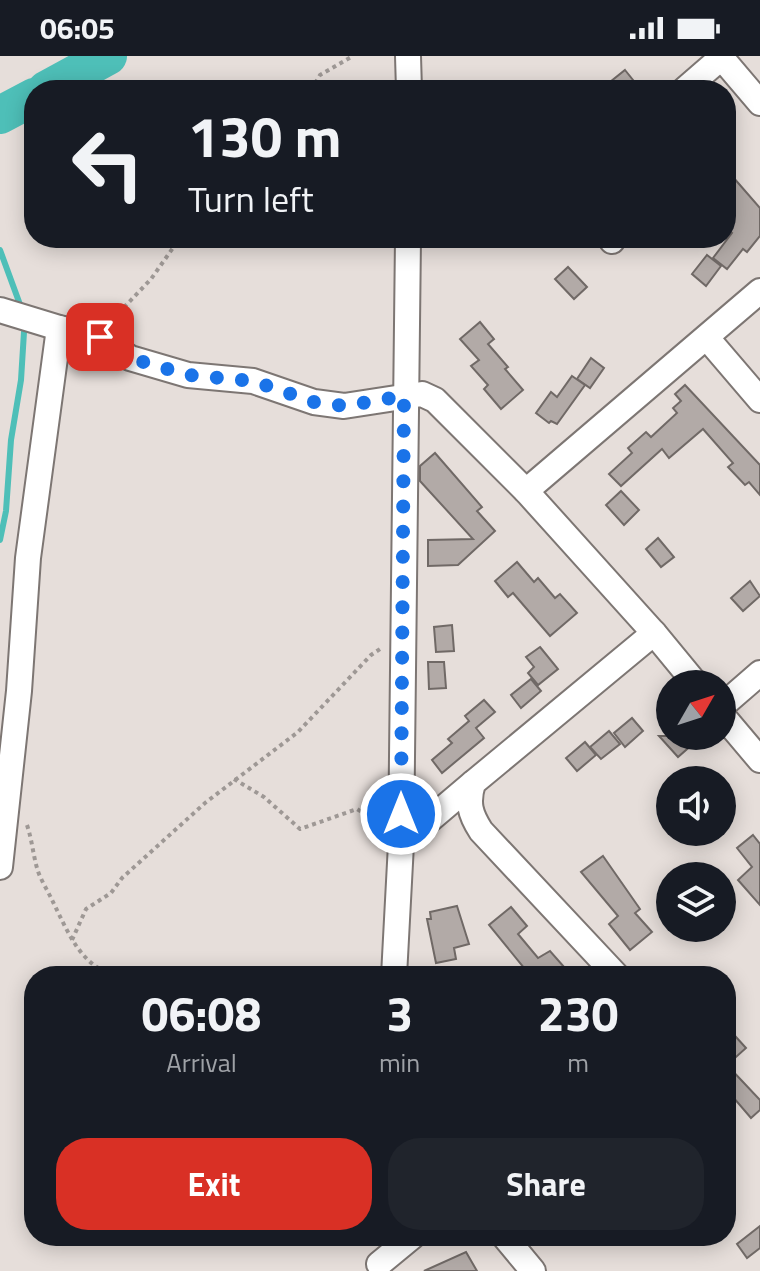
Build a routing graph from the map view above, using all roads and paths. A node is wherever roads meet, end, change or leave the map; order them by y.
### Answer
1 (353, 56) edge
2 (408, 56) edge
3 (721, 57) edge
4 (317, 80) edge
5 (409, 80) edge
6 (695, 80) edge
7 (760, 103) edge
8 (173, 248) edge
9 (408, 248) edge
10 (760, 291) edge
11 (0, 310) edge
12 (59, 328) junction
13 (100, 337) junction
14 (707, 338) junction
15 (404, 396) junction
16 (760, 400) edge
17 (526, 491) junction
18 (654, 633) junction
19 (402, 635) junction
20 (684, 670) edge
21 (760, 673) edge
22 (736, 694) edge
23 (736, 732) edge
24 (760, 760) edge
25 (234, 779) junction
26 (473, 783) junction
27 (26, 824) dead end
28 (401, 844) junction
29 (0, 867) edge
30 (72, 940) junction
31 (95, 966) edge
32 (395, 966) edge
33 (608, 966) edge
34 (380, 1246) edge
35 (402, 1246) edge
36 (512, 1246) edge
37 (379, 1268) edge
38 (533, 1271) edge

1 - 4 path
2 - 5 street
3 - 6 street
3 - 7 street
8 - 13 path
9 - 15 street
10 - 14 street
11 - 12 street
12 - 13 street
12 - 29 street
13 - 15 street
14 - 16 street
14 - 17 street
15 - 17 street
15 - 19 street
17 - 18 street
18 - 20 street
18 - 26 street
19 - 25 path
19 - 28 street
21 - 22 street
23 - 24 street
25 - 28 path
25 - 30 path
26 - 28 street
26 - 33 street
27 - 30 path
28 - 32 street
30 - 31 path
34 - 37 street
35 - 37 street
36 - 38 street

